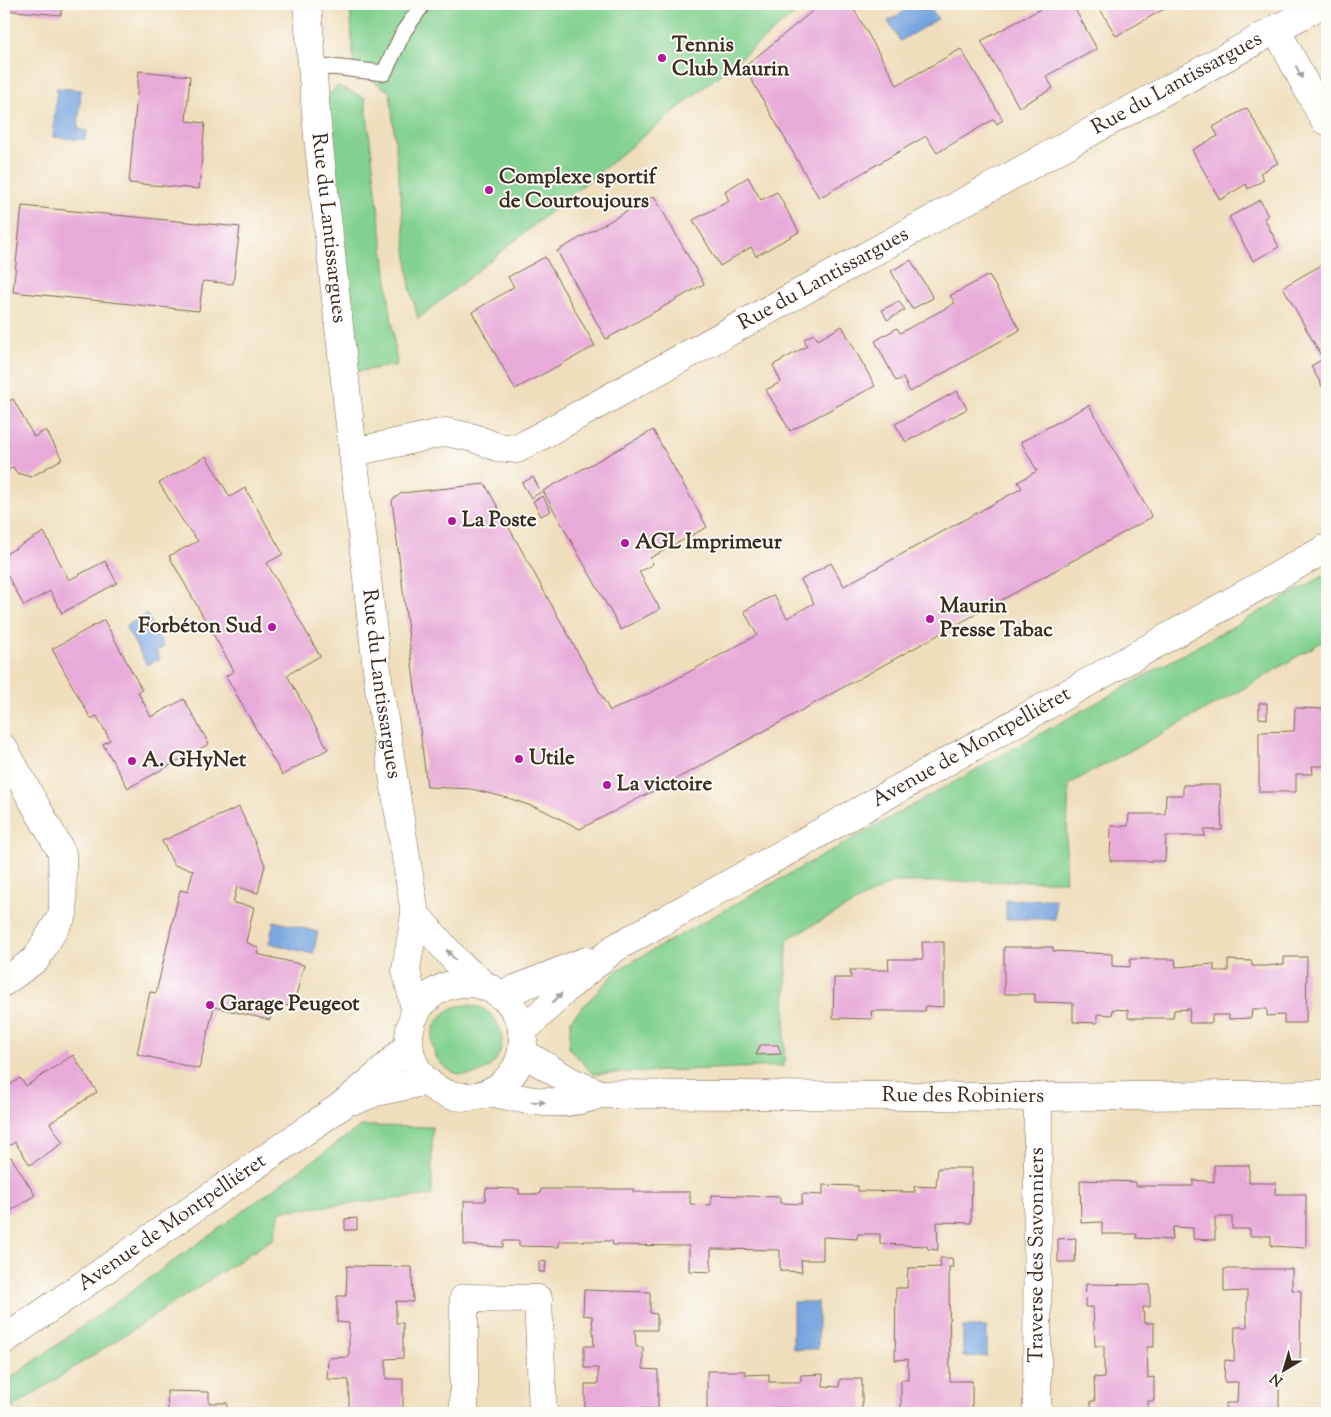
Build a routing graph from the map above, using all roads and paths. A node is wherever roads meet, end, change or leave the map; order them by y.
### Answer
1 (307, 4) edge
2 (423, 4) edge
3 (1322, 4) edge
4 (1276, 29) junction
5 (312, 69) junction
6 (1327, 121) edge
7 (354, 452) junction
8 (1327, 548) edge
9 (4, 748) edge
10 (415, 914) junction
11 (615, 948) junction
12 (4, 982) edge
13 (494, 991) junction
14 (416, 1013) junction
15 (522, 1042) junction
16 (409, 1045) junction
17 (427, 1082) junction
18 (490, 1092) junction
19 (600, 1094) junction
20 (1327, 1094) edge
21 (1038, 1097) junction
22 (341, 1106) junction
23 (4, 1340) edge
24 (464, 1413) edge
25 (543, 1413) edge
26 (1037, 1413) edge

1 - 5 street, Rue du Lantissargues
2 - 5 lane
3 - 4 street, Rue du Lantissargues
4 -> 6 street, Rue du Lantissargues
4 - 7 street, Rue du Lantissargues
5 - 7 street, Rue du Lantissargues
7 - 10 street, Rue du Lantissargues
8 - 11 street, Avenue de Montpelliéret
9 - 12 street
13 -> 10 street
10 - 14 street, Rue du Lantissargues
11 - 13 street, Avenue de Montpelliéret
15 -> 11 street, Avenue de Montpelliéret
13 - 14 street
13 - 15 street
14 - 16 street
15 - 18 street
15 - 19 street, Rue des Robiniers
16 - 17 street
16 - 22 street, Avenue de Montpelliéret
17 - 18 street
17 - 22 street, Avenue de Montpelliéret
18 -> 19 street, Rue des Robiniers
19 - 21 street, Rue des Robiniers
20 - 21 street, Rue des Robiniers
21 - 26 street, Traverse des Savonniers
22 - 23 street, Avenue de Montpelliéret
24 - 25 street

